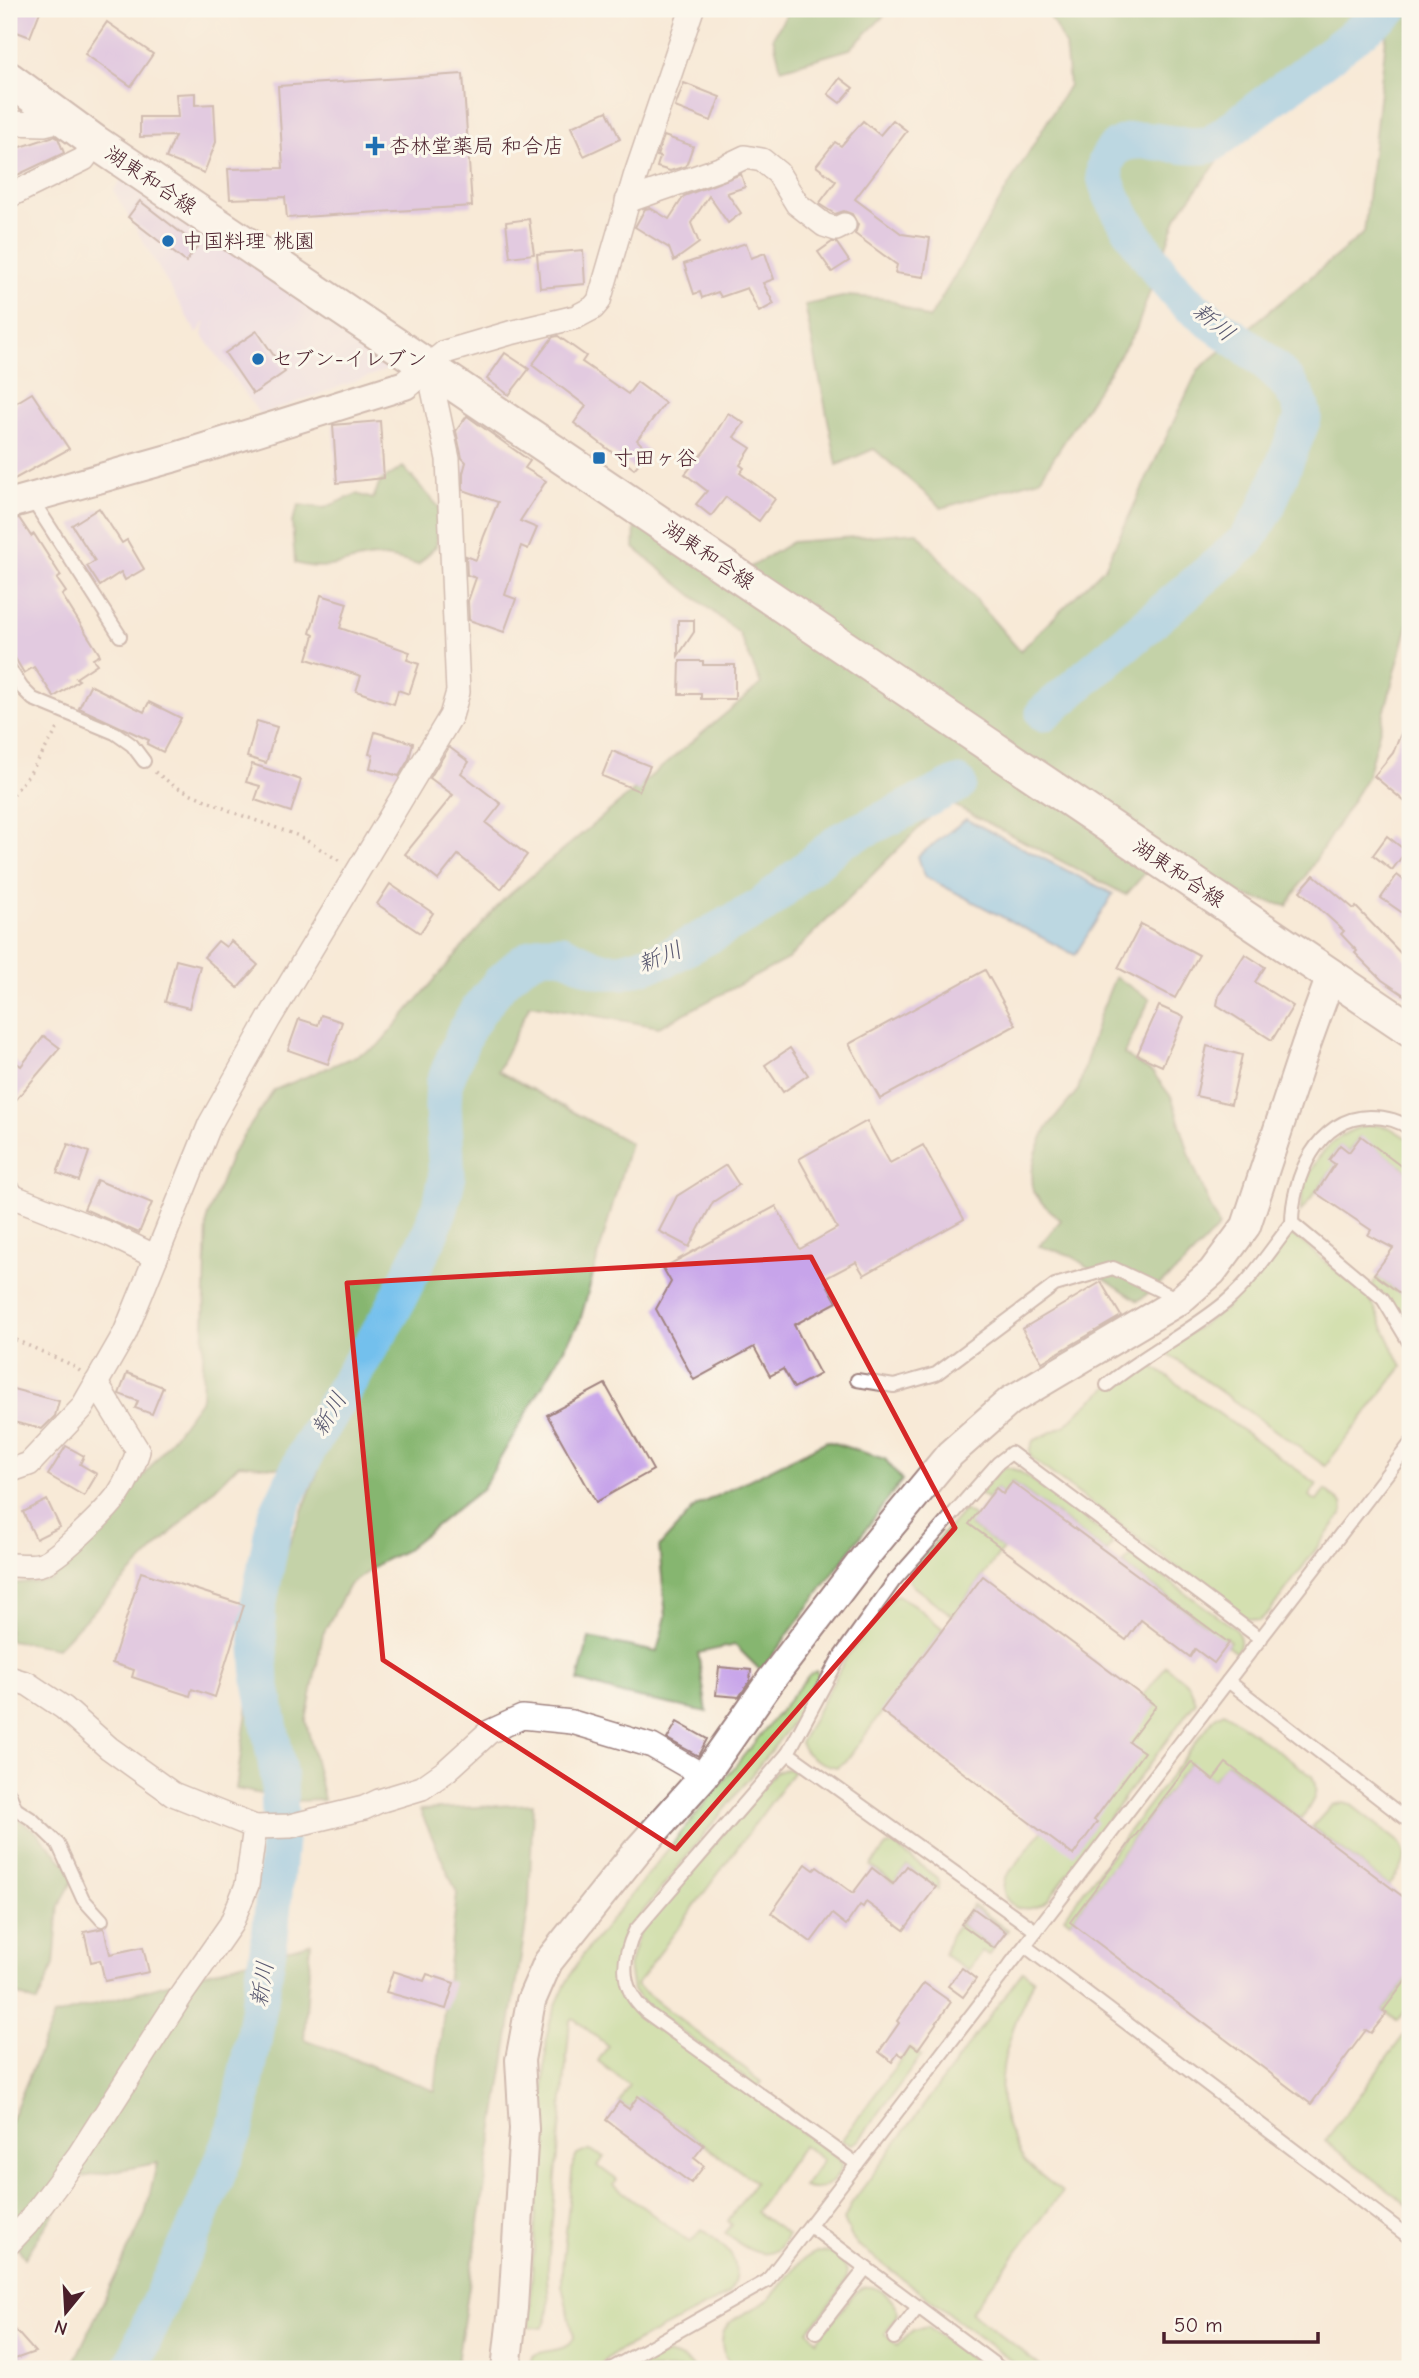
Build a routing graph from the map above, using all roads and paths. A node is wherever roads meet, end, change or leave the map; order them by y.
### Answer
1 (692, 9) edge
2 (9, 79) edge
3 (65, 119) junction
4 (9, 123) edge
5 (95, 142) junction
6 (9, 196) edge
7 (627, 201) junction
8 (844, 225) dead end
9 (428, 366) junction
10 (19, 501) edge
11 (120, 636) dead end
12 (9, 668) edge
13 (68, 712) junction
14 (144, 761) joint
15 (9, 800) edge
16 (357, 872) junction
17 (1331, 976) junction
18 (1410, 1029) edge
19 (1410, 1129) edge
20 (9, 1191) edge
21 (1292, 1223) junction
22 (156, 1257) junction
23 (1180, 1300) junction
24 (9, 1337) edge
25 (1410, 1345) edge
26 (857, 1380) dead end
27 (96, 1383) junction
28 (1107, 1385) dead end
29 (1410, 1447) edge
30 (9, 1471) edge
31 (9, 1565) edge
32 (1261, 1639) junction
33 (9, 1678) edge
34 (1228, 1681) junction
35 (788, 1753) junction
36 (704, 1776) junction
37 (9, 1793) edge
38 (1410, 1822) edge
39 (258, 1827) junction
40 (102, 1920) dead end
41 (1036, 1931) junction
42 (1025, 1946) junction
43 (857, 2164) junction
44 (810, 2226) junction
45 (1410, 2238) edge
46 (9, 2243) edge
47 (866, 2268) junction
48 (918, 2307) junction
49 (816, 2332) dead end
50 (894, 2337) dead end
51 (506, 2369) edge
52 (611, 2369) edge
53 (1001, 2369) edge

1 - 7 street
2 - 3 main road, 湖東和合線
3 - 4 street
3 - 5 main road, 湖東和合線
5 - 6 street
5 - 9 main road, 湖東和合線
7 - 8 street
7 - 9 street
9 - 10 street
9 - 16 street
9 - 17 main road, 湖東和合線
10 - 11 lane
12 - 13 lane
13 - 14 lane
13 - 15 path
14 - 16 path
16 - 22 street
17 - 18 main road, 湖東和合線
17 - 23 street
19 - 21 lane
20 - 22 street
21 - 25 lane
21 - 28 lane
22 - 27 street
23 - 26 lane
23 - 36 street
24 - 27 path
27 - 30 street
27 - 31 street
29 - 32 lane
32 - 34 lane
32 - 35 lane
33 - 39 street
34 - 38 lane
34 - 41 lane
35 - 41 lane
35 - 43 lane
36 - 39 street
36 - 51 street
37 - 40 lane
39 - 46 street
41 - 42 lane
42 - 43 lane
42 - 45 lane
43 - 44 lane
44 - 47 lane
44 - 52 lane
47 - 48 lane
47 - 49 lane
48 - 50 lane
48 - 53 lane

